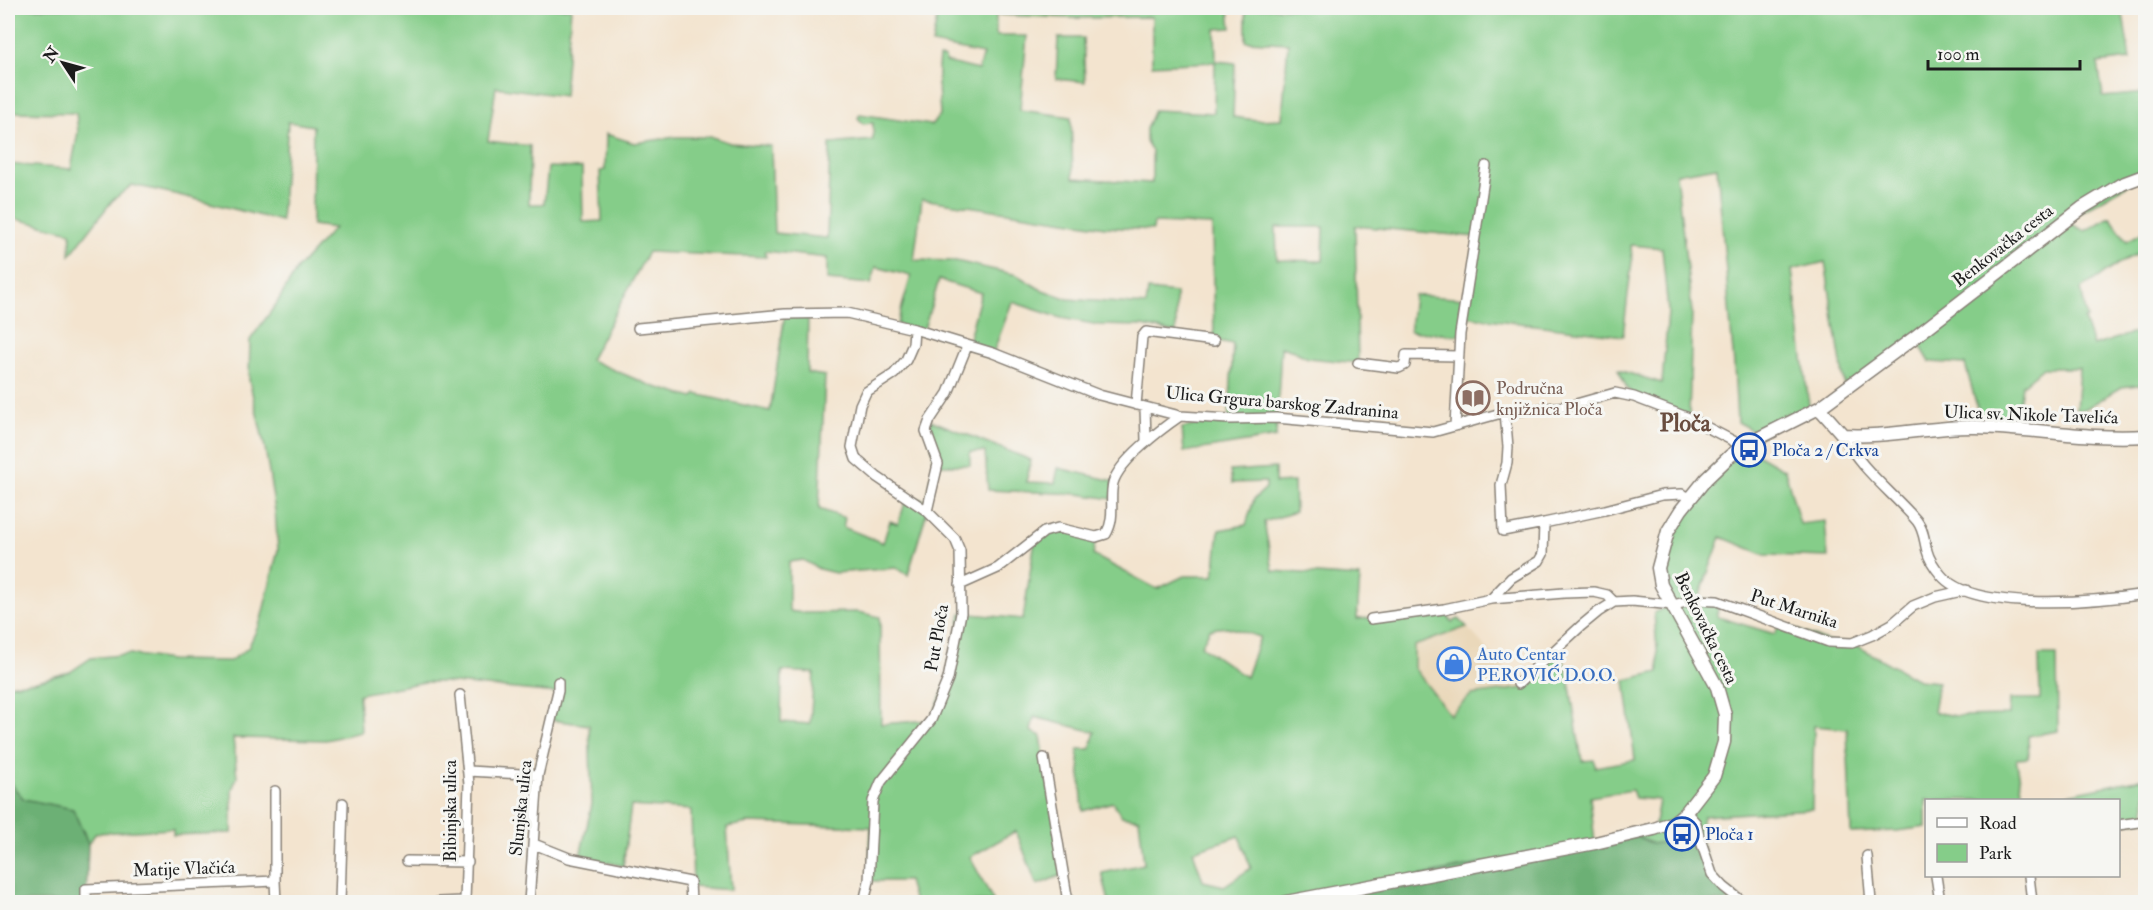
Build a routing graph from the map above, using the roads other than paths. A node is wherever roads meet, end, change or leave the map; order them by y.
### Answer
1 (1486, 166) dead end
2 (2145, 175) edge
3 (638, 328) dead end
4 (914, 329) junction
5 (1214, 341) dead end
6 (967, 346) junction
7 (1458, 356) junction
8 (1358, 363) dead end
9 (1141, 406) junction
10 (1819, 408) junction
11 (1505, 412) junction
12 (1180, 416) junction
13 (1455, 426) junction
14 (1843, 435) junction
15 (2145, 436) edge
16 (1146, 440) junction
17 (1743, 446) junction
18 (1690, 498) junction
19 (927, 511) junction
20 (1544, 523) junction
21 (960, 585) junction
22 (1966, 590) junction
23 (2145, 594) edge
24 (1491, 599) junction
25 (1614, 602) junction
26 (1672, 605) junction
27 (1371, 619) dead end
28 (558, 682) dead end
29 (1518, 684) dead end
30 (460, 694) dead end
31 (1044, 758) dead end
32 (469, 771) junction
33 (538, 775) junction
34 (275, 791) dead end
35 (344, 803) dead end
36 (1686, 812) junction
37 (2145, 821) edge
38 (2120, 825) edge
39 (534, 844) junction
40 (1867, 856) dead end
41 (407, 861) dead end
42 (468, 862) junction
43 (1936, 877) edge
44 (2029, 877) edge
45 (275, 881) junction
46 (86, 903) edge
47 (276, 903) edge
48 (340, 903) edge
49 (438, 903) edge
50 (529, 903) edge
51 (691, 903) edge
52 (864, 903) edge
53 (1068, 903) edge
54 (1286, 903) edge
55 (1743, 903) edge
56 (1871, 903) edge
57 (1940, 903) edge
58 (2032, 903) edge

1 - 7 street
2 - 10 main road, Benkovačka cesta
3 - 4 street, Ulica Grgura barskog Zadranina
4 - 6 street, Ulica Grgura barskog Zadranina
4 - 19 street, Put Ploča
5 - 9 street
6 - 9 street, Ulica Grgura barskog Zadranina
6 - 19 street
7 - 8 street
7 - 13 street
9 - 12 street, Ulica Grgura barskog Zadranina
9 - 16 street
10 - 14 main road
10 - 17 main road, Benkovačka cesta
11 - 13 street, Ulica Grgura barskog Zadranina
11 - 17 street, Ulica Grgura barskog Zadranina
11 - 20 street
12 - 13 street, Ulica Grgura barskog Zadranina
12 - 16 street
14 - 15 main road, Ulica sv. Nikole Tavelića
14 - 22 street
16 - 21 street
17 - 18 main road, Benkovačka cesta
18 - 20 street
18 - 26 main road, Benkovačka cesta
19 - 21 street, Put Ploča
20 - 24 street
21 - 52 street, Put Ploča
22 - 23 street
22 - 26 street, Put Marnika
24 - 25 street, Put Marnika
24 - 27 street, Put Marnika
25 - 26 street, Put Marnika
25 - 29 street
26 - 36 main road, Benkovačka cesta
28 - 33 street, Slunjska ulica
30 - 32 street, Bibinjska ulica
31 - 53 street
32 - 33 street
32 - 42 street, Bibinjska ulica
33 - 39 street, Slunjska ulica
34 - 45 street
35 - 48 street
36 - 54 main road, Benkovačka cesta
36 - 55 street
37 - 38 street
39 - 50 street, Slunjska ulica
39 - 51 street
40 - 56 street
41 - 42 street
42 - 49 street, Bibinjska ulica
43 - 57 street
44 - 58 street
45 - 46 street, Matije Vlačića
45 - 47 street

